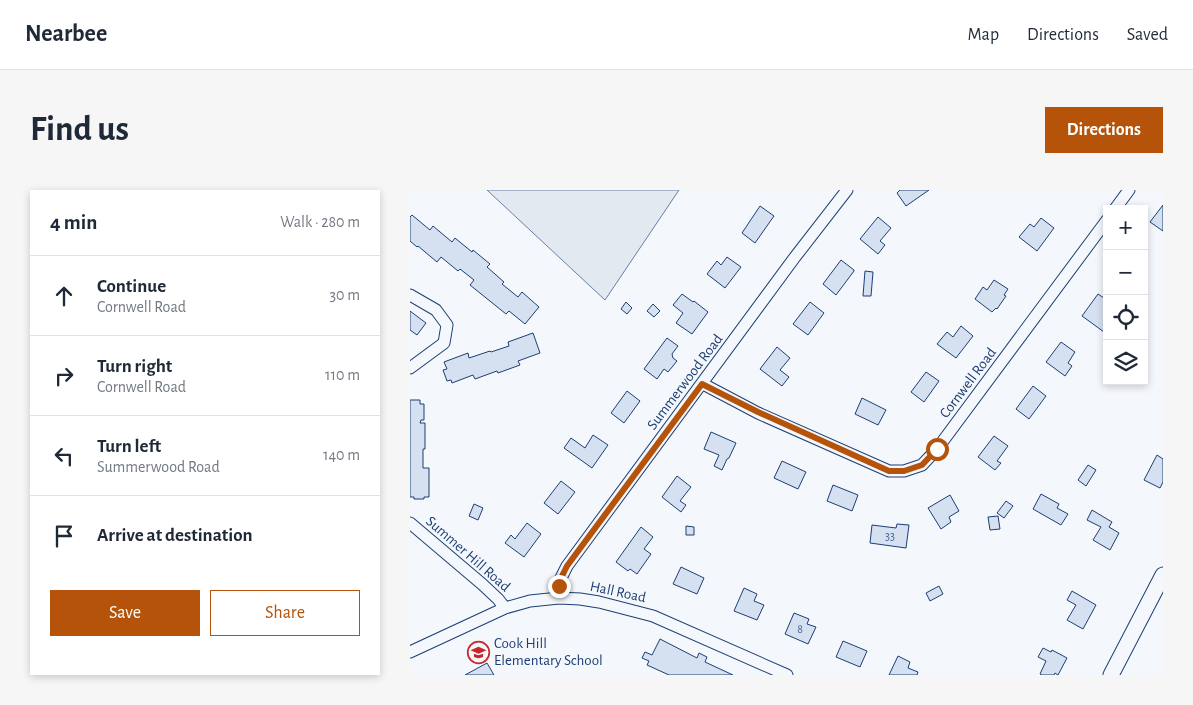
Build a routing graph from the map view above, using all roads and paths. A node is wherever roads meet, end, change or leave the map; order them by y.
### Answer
1 (847, 190) edge
2 (1129, 190) edge
3 (1118, 205) edge
4 (1103, 225) edge
5 (410, 295) edge
6 (410, 368) edge
7 (702, 384) junction
8 (410, 524) edge
9 (1163, 575) edge
10 (559, 598) junction
11 (505, 608) junction
12 (410, 652) edge
13 (787, 675) edge
14 (1110, 675) edge

1 - 7 street, Summerwood Road
2 - 3 street
4 - 7 street, Cornwell Road
5 - 6 street
7 - 10 street, Summerwood Road
8 - 11 street, Summer Hill Road
9 - 14 street
10 - 11 street, Hall Road
10 - 13 street, Hall Road
11 - 12 street, Hall Road

